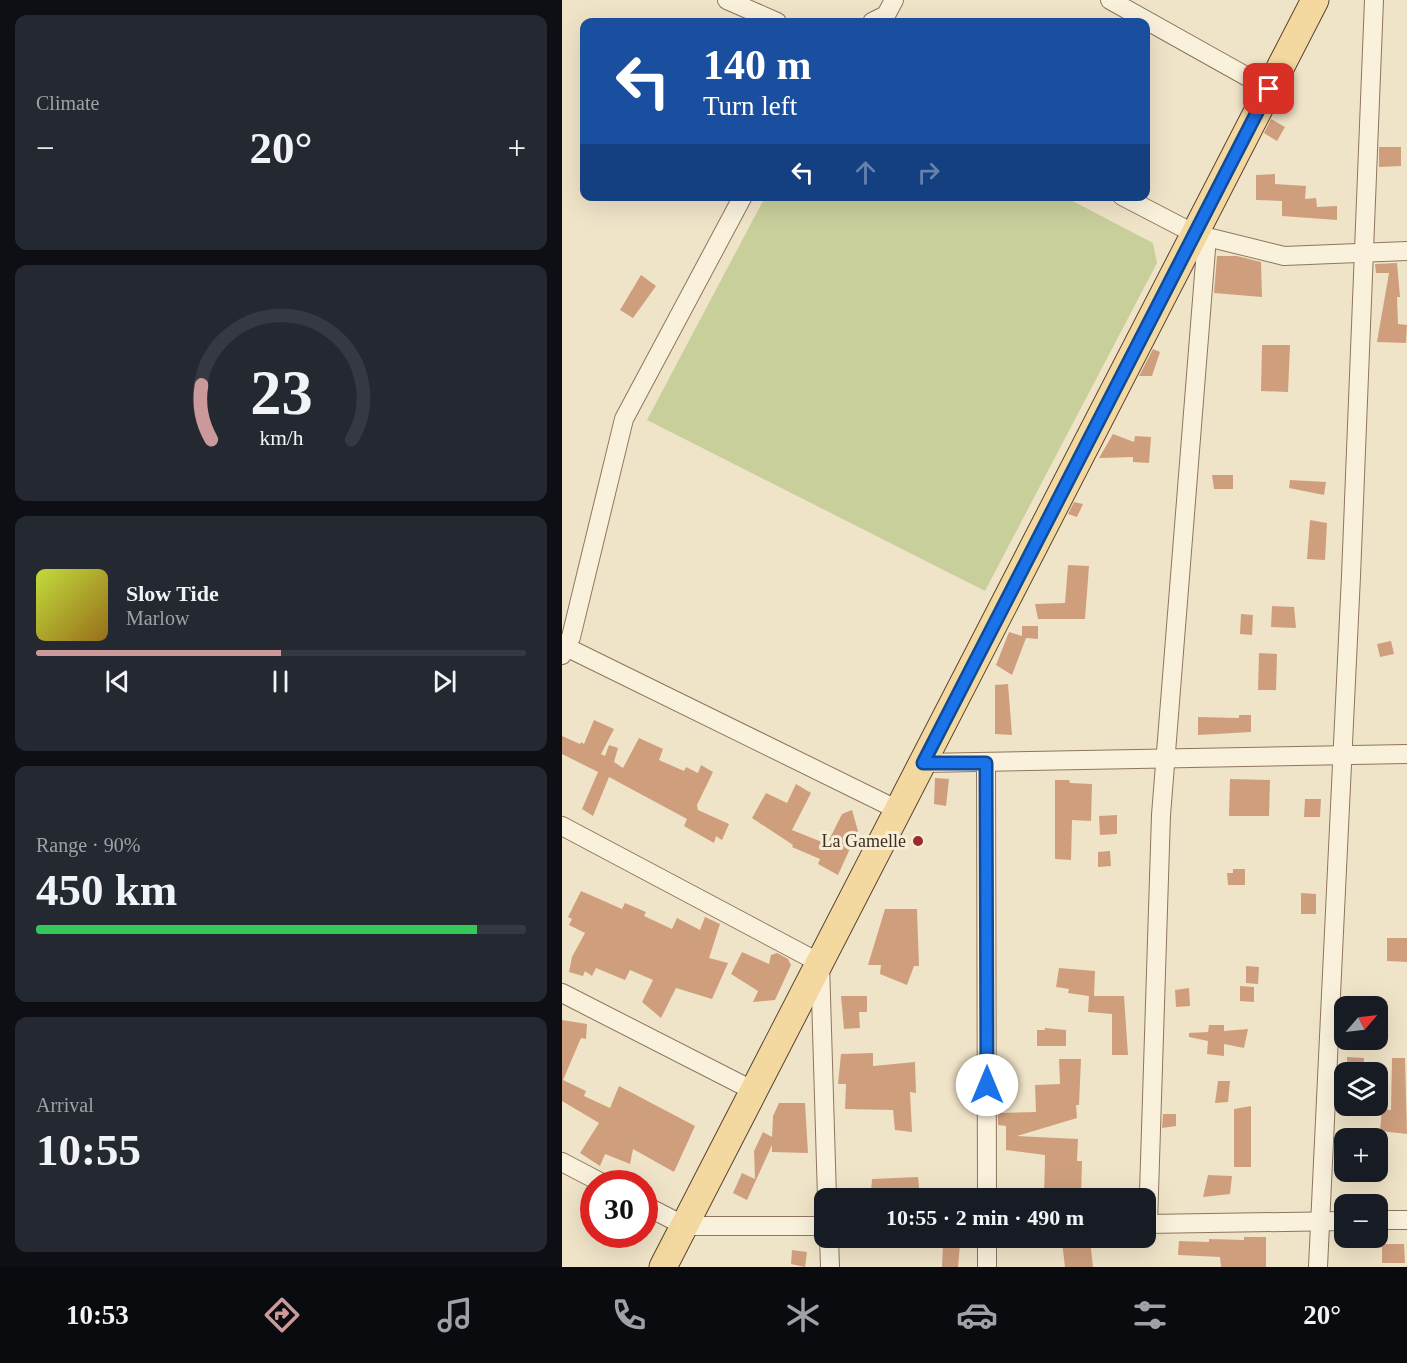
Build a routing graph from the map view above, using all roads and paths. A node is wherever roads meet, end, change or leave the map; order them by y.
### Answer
1 (727, 0) edge
2 (894, 0) edge
3 (1110, 0) edge
4 (1315, 0) edge
5 (1374, 0) edge
6 (768, 18) edge
7 (880, 18) edge
8 (1142, 18) edge
9 (1150, 22) edge
10 (1269, 89) junction
11 (740, 201) edge
12 (1132, 201) edge
13 (1201, 236) junction
14 (1406, 250) edge
15 (1362, 253) junction
16 (563, 649) edge
17 (1406, 754) edge
18 (1342, 756) junction
19 (1165, 759) junction
20 (923, 763) junction
21 (986, 763) junction
22 (898, 810) junction
23 (562, 826) edge
24 (820, 963) junction
25 (562, 993) edge
26 (754, 1091) junction
27 (562, 1162) edge
28 (580, 1171) edge
29 (828, 1188) edge
30 (987, 1188) edge
31 (1148, 1188) edge
32 (658, 1212) edge
33 (1388, 1220) edge
34 (1406, 1220) edge
35 (1320, 1221) junction
36 (1334, 1221) edge
37 (1156, 1224) edge
38 (685, 1226) junction
39 (814, 1226) edge
40 (829, 1248) edge
41 (987, 1248) edge
42 (663, 1267) edge
43 (830, 1267) edge
44 (987, 1267) edge
45 (1318, 1267) edge

1 - 6 street
2 - 7 street
3 - 8 street
4 - 10 main road
5 - 15 street
9 - 10 street
10 - 13 main road
11 - 16 street
12 - 13 street
13 - 15 street
13 - 19 street
13 - 20 main road
14 - 15 street
15 - 18 street
16 - 22 street
17 - 18 street
18 - 19 street
18 - 35 street
19 - 21 street
19 - 31 street
20 - 21 street
20 - 22 main road
21 - 30 street
22 - 24 main road
23 - 24 street
24 - 26 main road
24 - 29 street
25 - 26 street
26 - 38 main road
27 - 28 street
32 - 38 street
33 - 34 street
35 - 36 street
35 - 37 street
35 - 45 street
38 - 39 street
38 - 42 main road
40 - 43 street
41 - 44 street

